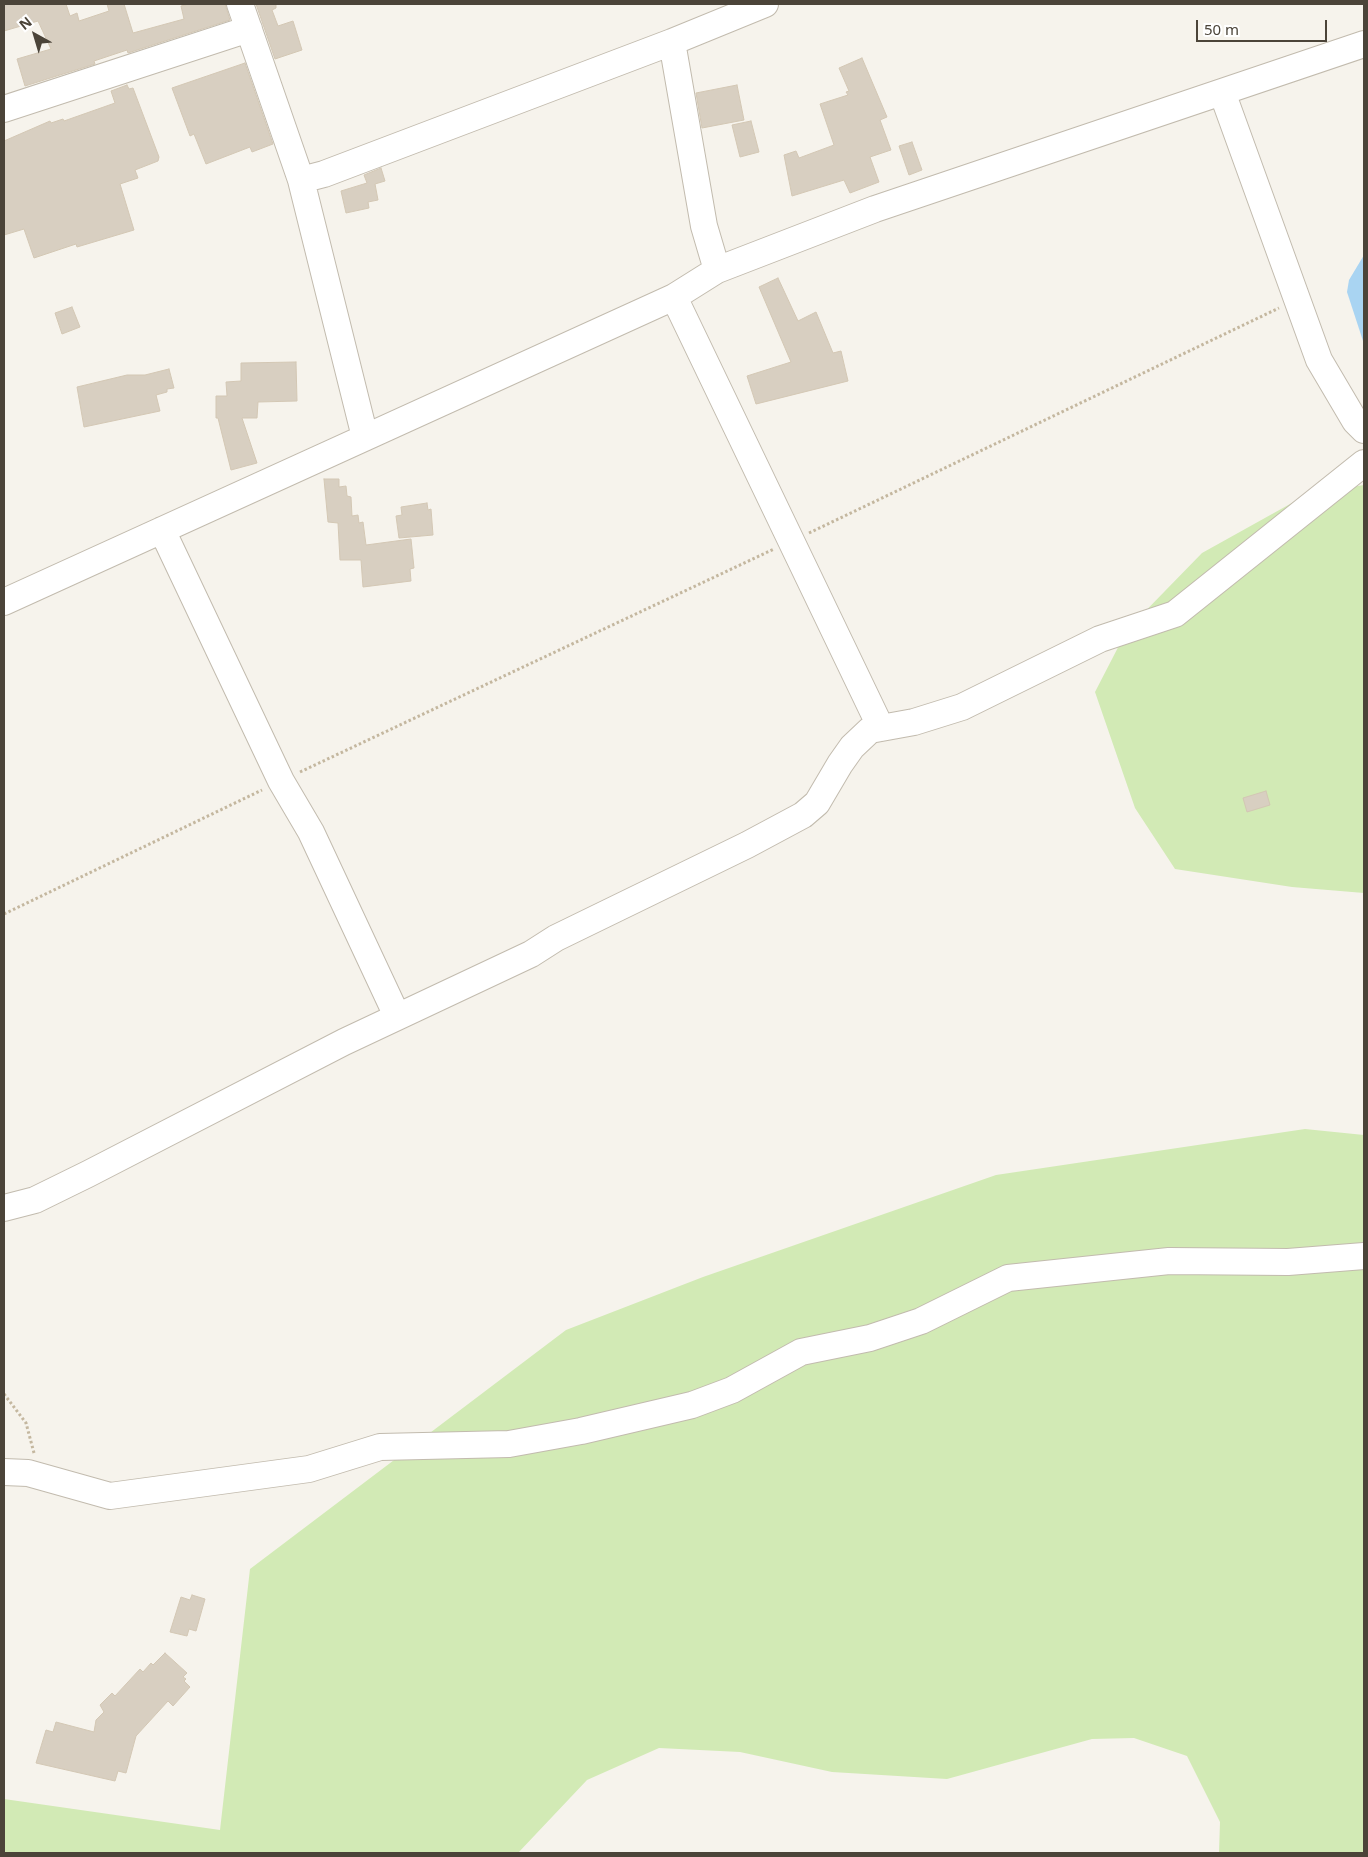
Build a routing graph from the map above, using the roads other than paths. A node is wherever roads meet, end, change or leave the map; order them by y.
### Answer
1 (240, 4) edge
2 (765, 4) edge
3 (249, 29) junction
4 (672, 42) junction
5 (1364, 44) edge
6 (1222, 92) junction
7 (4, 110) edge
8 (302, 180) junction
9 (717, 270) junction
10 (674, 297) junction
11 (1364, 430) edge
12 (365, 437) junction
13 (1364, 463) edge
14 (162, 530) junction
15 (4, 602) edge
16 (880, 728) junction
17 (397, 1016) junction
18 (4, 1208) edge
19 (1364, 1256) edge
20 (16, 1472) edge

1 - 3 street
2 - 4 street
3 - 7 street
3 - 8 street
4 - 8 street
4 - 9 street
5 - 6 street
6 - 9 street
6 - 11 street
8 - 12 street
9 - 10 street
10 - 12 street
10 - 16 street
12 - 14 street
13 - 16 street
14 - 15 street
14 - 17 street
16 - 17 street
17 - 18 street
19 - 20 street

